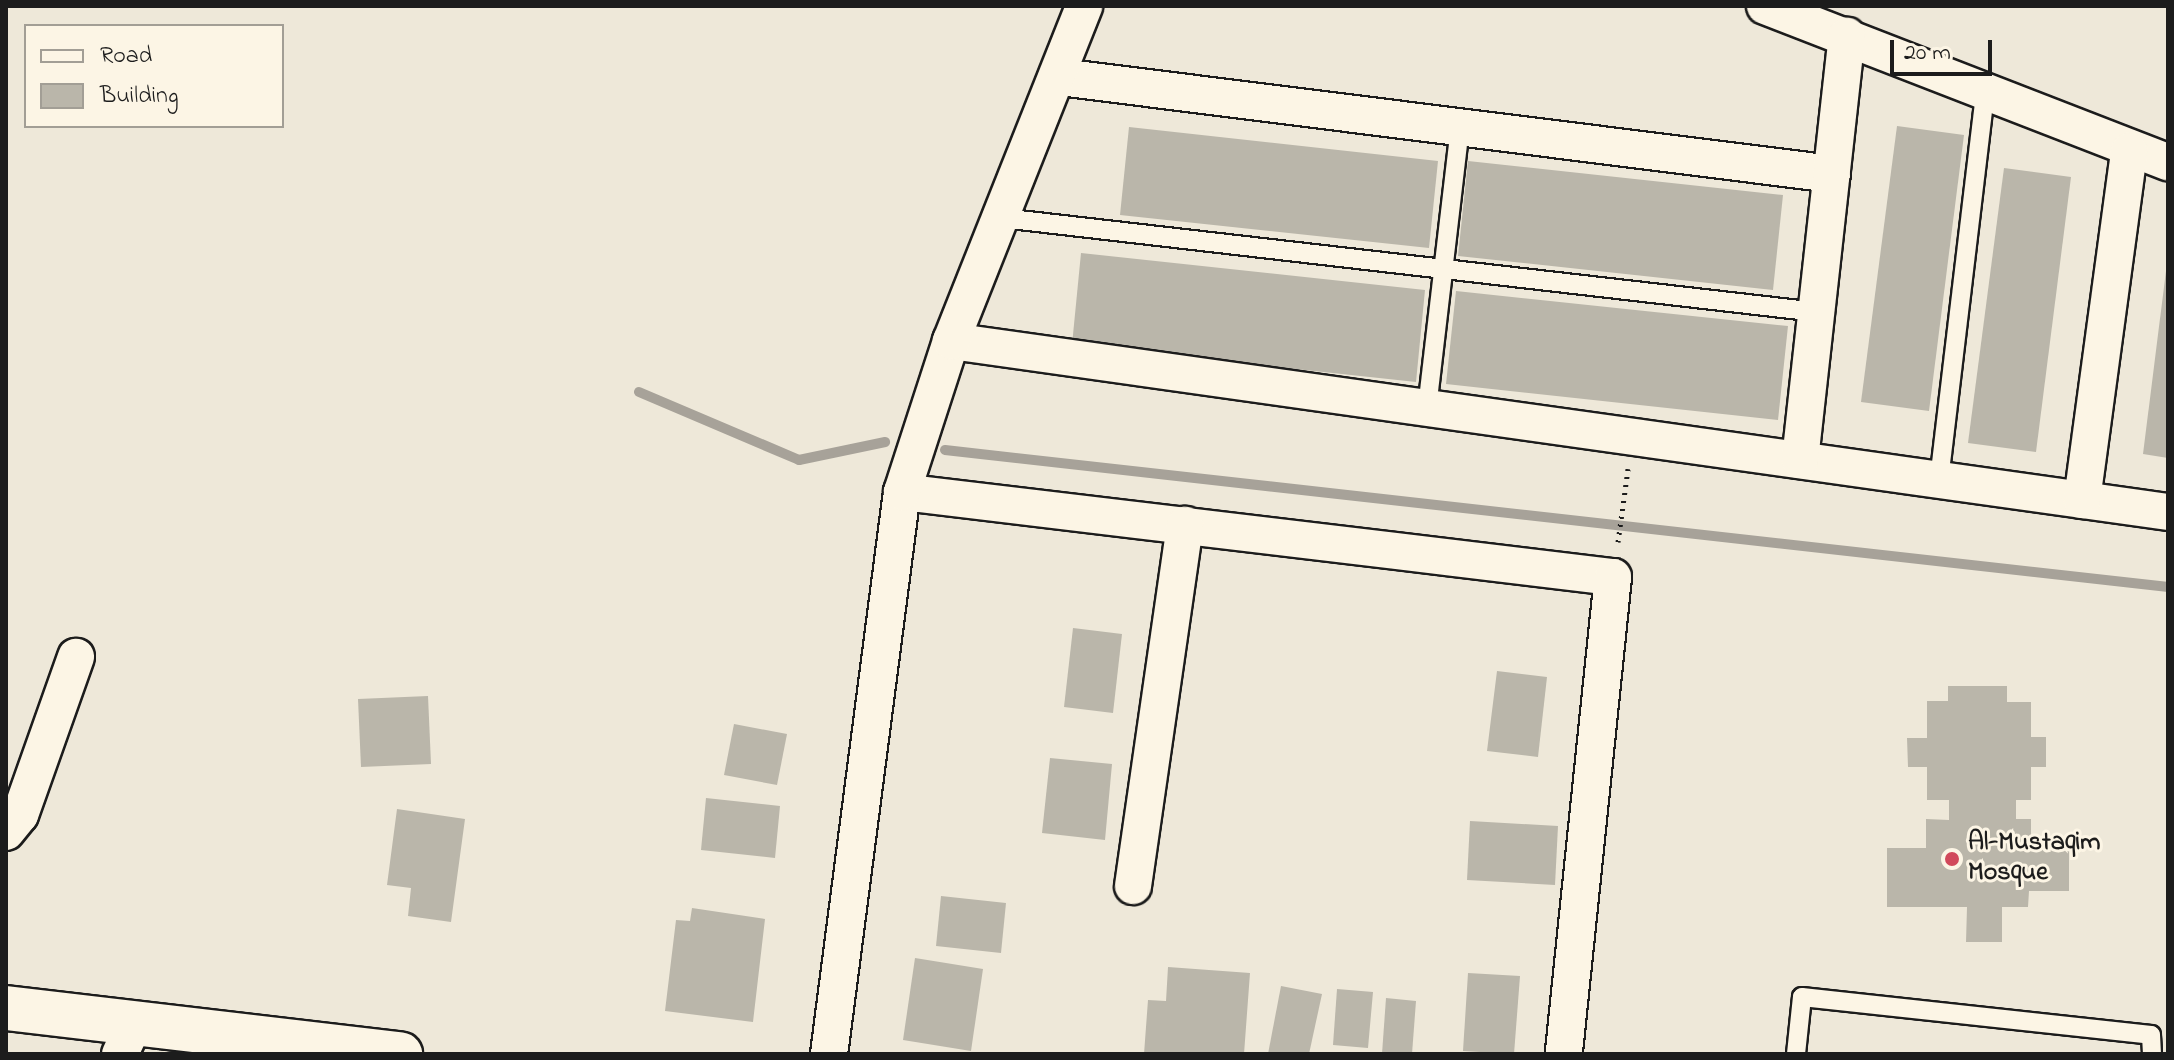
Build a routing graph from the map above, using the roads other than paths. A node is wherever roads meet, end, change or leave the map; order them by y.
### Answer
1 (1084, 6) edge
2 (1765, 6) edge
3 (1847, 36) junction
4 (1060, 77) junction
5 (1985, 93) junction
6 (1460, 127) junction
7 (2129, 151) junction
8 (2168, 162) edge
9 (1832, 174) junction
10 (1002, 218) junction
11 (1443, 269) junction
12 (1817, 312) junction
13 (951, 341) junction
14 (1427, 408) junction
15 (1800, 460) junction
16 (1939, 480) junction
17 (902, 492) junction
18 (2082, 500) junction
19 (2168, 512) edge
20 (1185, 525) junction
21 (76, 657) dead end
22 (6, 832) edge
23 (1133, 886) dead end
24 (6, 1008) edge
25 (127, 1039) edge
26 (400, 1054) edge
27 (829, 1054) edge
28 (1564, 1054) edge
29 (1796, 1054) edge
30 (2152, 1054) edge

1 - 4 street
2 - 3 street
3 - 5 street
3 - 9 street
4 - 6 street
4 - 10 street
5 - 7 street
5 - 16 lane
6 - 9 street
6 - 11 lane
7 - 8 street
7 - 18 street
9 - 12 street
10 - 11 lane
10 - 13 street
11 - 12 lane
11 - 14 lane
12 - 15 street
13 - 14 street
13 - 17 street
14 - 15 street
15 - 16 street
16 - 18 street
17 - 20 street
17 - 27 street
18 - 19 street
20 - 23 street
20 - 28 street
21 - 22 street
24 - 25 highway
25 - 26 highway
29 - 30 lane

